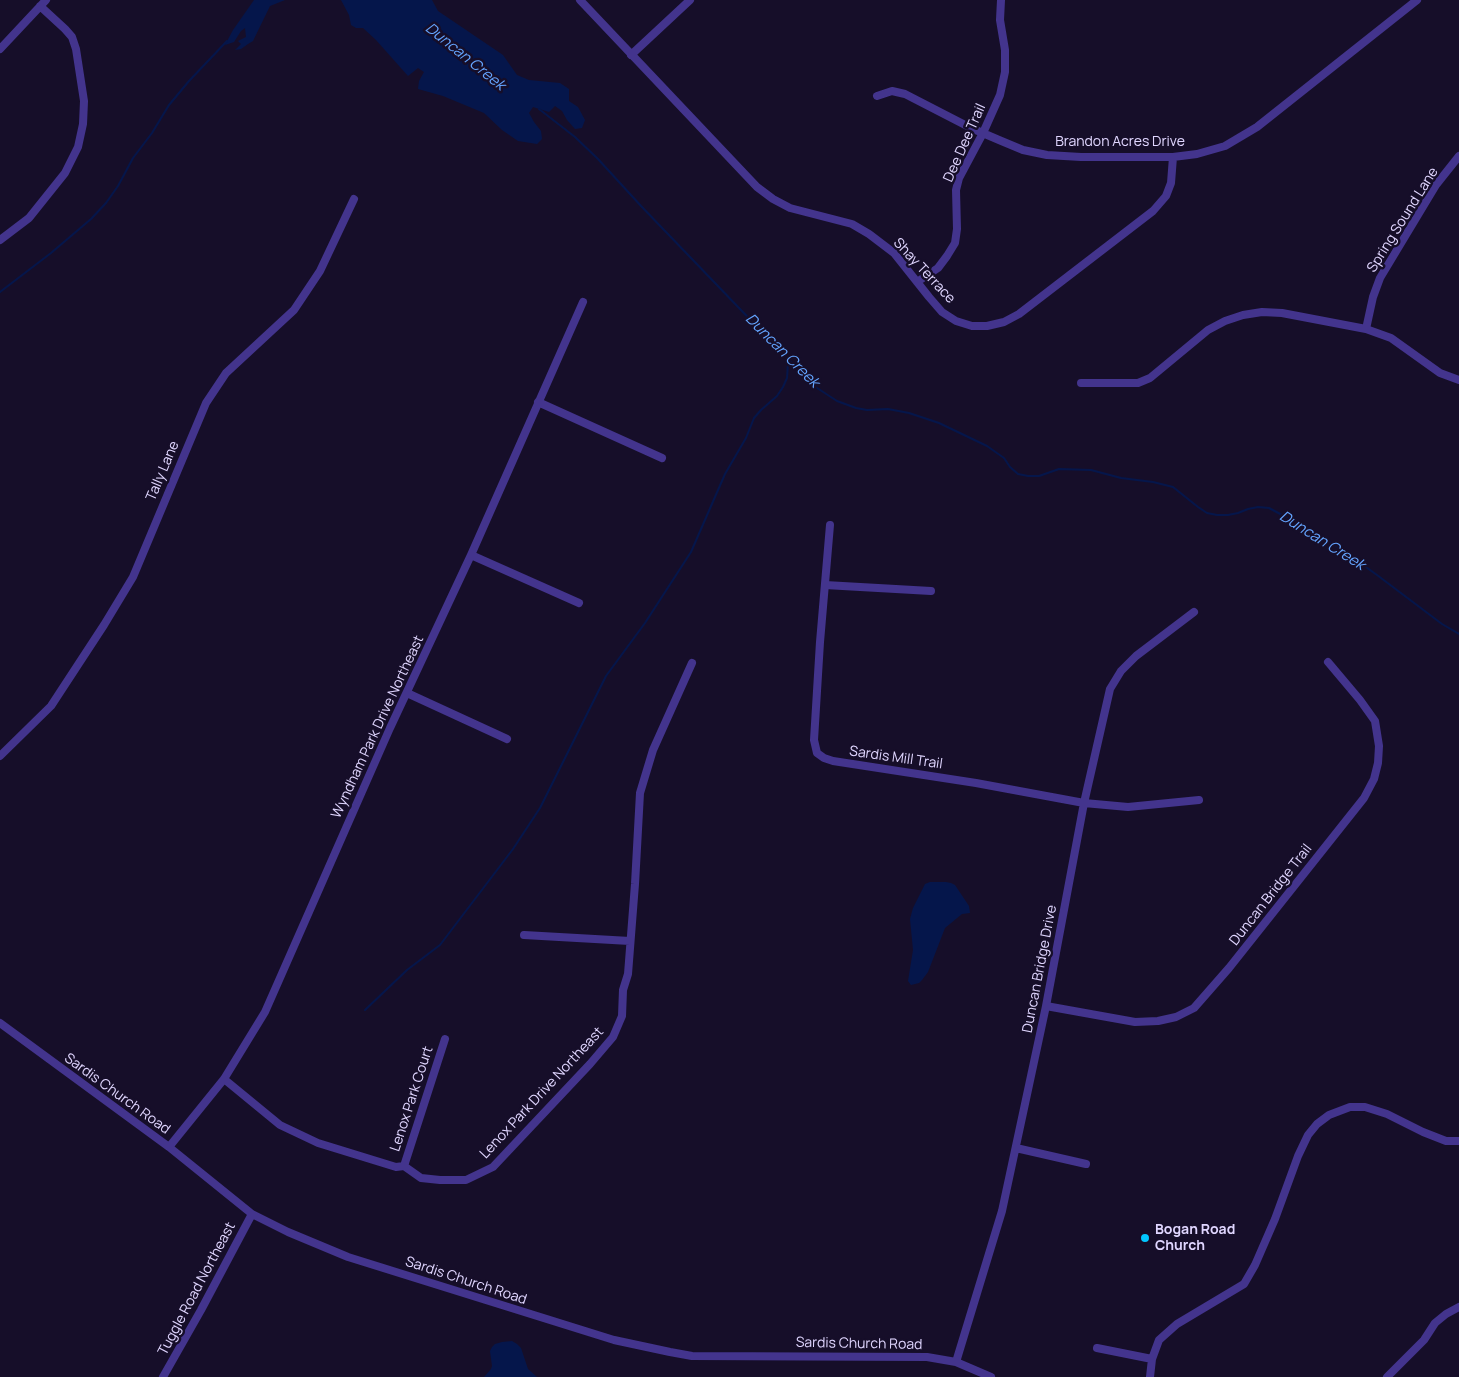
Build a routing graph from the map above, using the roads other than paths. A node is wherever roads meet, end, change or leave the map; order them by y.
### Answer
1 (580, 0) edge
2 (690, 0) edge
3 (1001, 0) edge
4 (1418, 0) edge
5 (43, 3) edge
6 (1407, 3) edge
7 (0, 49) edge
8 (631, 55) junction
9 (877, 96) dead end
10 (983, 133) junction
11 (1173, 156) junction
12 (1459, 156) edge
13 (354, 199) dead end
14 (0, 240) edge
15 (917, 282) junction
16 (583, 302) dead end
17 (1366, 329) junction
18 (1459, 380) edge
19 (1081, 383) dead end
20 (538, 402) junction
21 (662, 458) dead end
22 (830, 525) dead end
23 (471, 555) junction
24 (825, 585) junction
25 (930, 591) dead end
26 (580, 603) dead end
27 (1194, 612) dead end
28 (1328, 662) dead end
29 (692, 663) dead end
30 (407, 693) junction
31 (507, 739) dead end
32 (0, 756) edge
33 (1199, 800) dead end
34 (1084, 802) junction
35 (524, 935) dead end
36 (630, 941) junction
37 (1046, 1006) junction
38 (0, 1023) edge
39 (445, 1039) dead end
40 (224, 1079) junction
41 (1459, 1141) edge
42 (169, 1147) junction
43 (1016, 1148) junction
44 (1086, 1164) dead end
45 (404, 1166) junction
46 (252, 1214) junction
47 (1459, 1307) edge
48 (1097, 1348) dead end
49 (1152, 1358) junction
50 (956, 1362) junction
51 (163, 1377) edge
52 (991, 1377) edge
53 (1150, 1377) edge
54 (1387, 1377) edge

1 - 8 street, Shay Terrace
2 - 8 street
3 - 10 street, Dee Dee Trail
4 - 6 street, Brandon Acres Drive
5 - 7 street
5 - 14 street
6 - 11 street, Brandon Acres Drive
8 - 15 street, Shay Terrace
9 - 10 street, Brandon Acres Drive
10 - 11 street, Brandon Acres Drive
10 - 15 street, Dee Dee Trail
11 - 15 street, Shay Terrace
12 - 17 street, Spring Sound Lane
13 - 32 street, Tally Lane
16 - 20 street, Wyndham Park Drive Northeast
17 - 18 street
17 - 19 street
20 - 21 street
20 - 23 street, Wyndham Park Drive Northeast
22 - 24 street, Sardis Mill Trail
23 - 26 street
23 - 30 street, Wyndham Park Drive Northeast
24 - 25 street
24 - 34 street, Sardis Mill Trail
27 - 34 street, Duncan Bridge Drive
28 - 37 street, Duncan Bridge Trail
29 - 36 street, Lenox Park Drive Northeast
30 - 31 street
30 - 40 street, Wyndham Park Drive Northeast
33 - 34 street, Sardis Mill Trail
34 - 37 street, Duncan Bridge Drive
35 - 36 street
36 - 45 street, Lenox Park Drive Northeast
37 - 43 street, Duncan Bridge Drive
38 - 42 street, Sardis Church Road
39 - 45 street, Lenox Park Court
40 - 42 street, Wyndham Park Drive Northeast
40 - 45 street, Lenox Park Drive Northeast
41 - 49 street
42 - 46 street, Sardis Church Road
43 - 44 street
43 - 50 street, Duncan Bridge Drive
46 - 50 street, Sardis Church Road
46 - 51 street, Tuggle Road Northeast
47 - 54 street
48 - 49 street
49 - 53 street
50 - 52 street, Sardis Church Road

